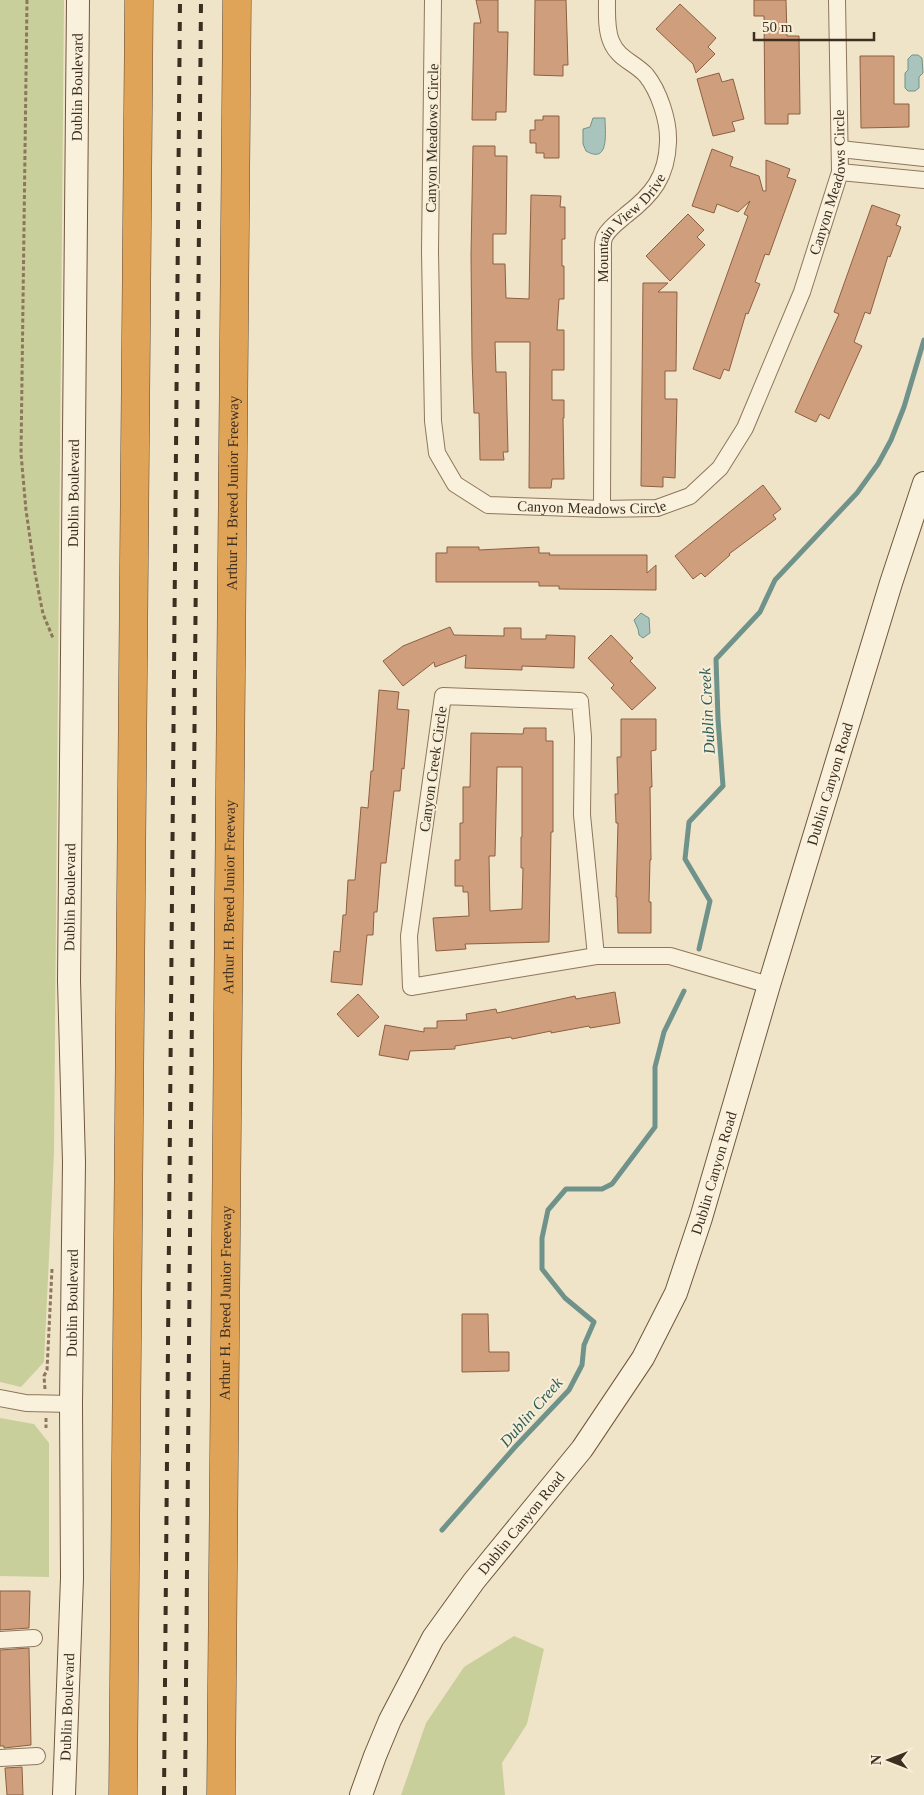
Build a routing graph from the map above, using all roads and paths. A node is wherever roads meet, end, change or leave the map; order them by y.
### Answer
1 (27, 0) edge
2 (78, 0) edge
3 (139, 0) edge
4 (237, 0) edge
5 (433, 0) edge
6 (607, 0) edge
7 (837, 0) edge
8 (840, 149) junction
9 (924, 158) edge
10 (840, 172) junction
11 (924, 180) edge
12 (924, 482) edge
13 (602, 509) junction
14 (54, 642) dead end
15 (596, 956) junction
16 (769, 985) junction
17 (0, 1398) edge
18 (71, 1404) junction
19 (34, 1638) dead end
20 (0, 1640) edge
21 (37, 1756) dead end
22 (0, 1758) edge
23 (64, 1795) edge
24 (123, 1795) edge
25 (221, 1795) edge
26 (361, 1795) edge

1 - 14 path
2 - 18 street, Dublin Boulevard
3 - 24 highway
4 - 25 highway, Arthur H. Breed Junior Freeway
5 - 13 street, Canyon Meadows Circle
6 - 13 street, Mountain View Drive
7 - 8 street, Canyon Meadows Circle
8 - 9 street
8 - 10 street, Canyon Meadows Circle
10 - 11 street
10 - 13 street, Canyon Meadows Circle
12 - 16 street, Dublin Canyon Road
15 - 15 street, Canyon Creek Circle
15 - 16 street, Canyon Creek Circle
16 - 26 street, Dublin Canyon Road
17 - 18 street
18 - 23 street, Dublin Boulevard
19 - 20 street
21 - 22 street

